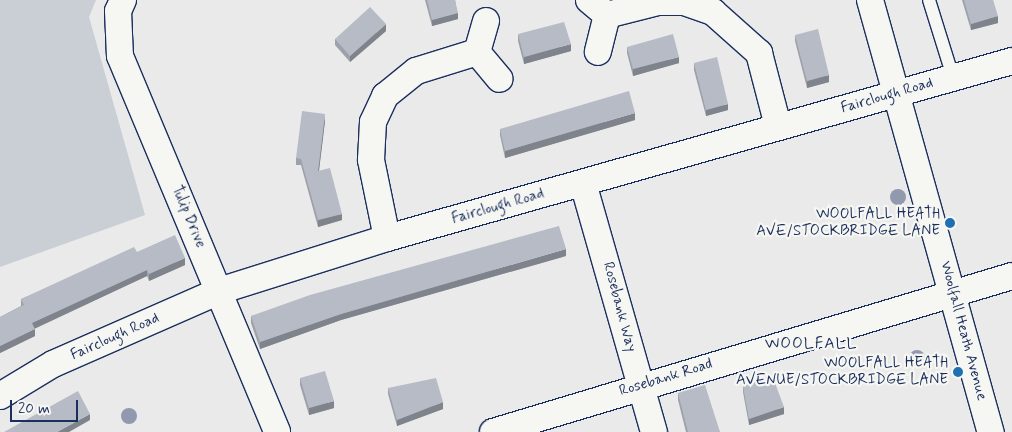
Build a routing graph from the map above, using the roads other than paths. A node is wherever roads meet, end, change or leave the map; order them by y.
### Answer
1 (123, 0) edge
2 (870, 0) edge
3 (929, 0) edge
4 (598, 8) edge
5 (486, 21) dead end
6 (477, 52) junction
7 (598, 52) dead end
8 (1012, 61) edge
9 (953, 76) junction
10 (500, 79) dead end
11 (895, 94) junction
12 (778, 126) junction
13 (583, 183) junction
14 (387, 238) junction
15 (1012, 276) edge
16 (219, 291) junction
17 (954, 293) junction
18 (640, 385) junction
19 (0, 396) edge
20 (276, 432) edge
21 (493, 432) edge
22 (654, 432) edge
23 (990, 432) edge

1 - 16 street, Tulip Drive
2 - 11 street, Woolfall Heath Avenue
3 - 9 lane
4 - 7 street
4 - 12 street
5 - 6 street
6 - 10 street
6 - 14 street
8 - 9 street, Fairclough Road
9 - 11 street, Fairclough Road
11 - 12 street, Fairclough Road
11 - 17 street, Woolfall Heath Avenue
12 - 13 street, Fairclough Road
13 - 14 street, Fairclough Road
13 - 18 street, Rosebank Way
14 - 16 street, Fairclough Road
15 - 17 street, Rosebank Road
16 - 19 street, Fairclough Road
16 - 20 street, Tulip Drive
17 - 18 street, Rosebank Road
17 - 23 street, Woolfall Heath Avenue
18 - 21 street, Rosebank Road
18 - 22 street, Rosebank Way

